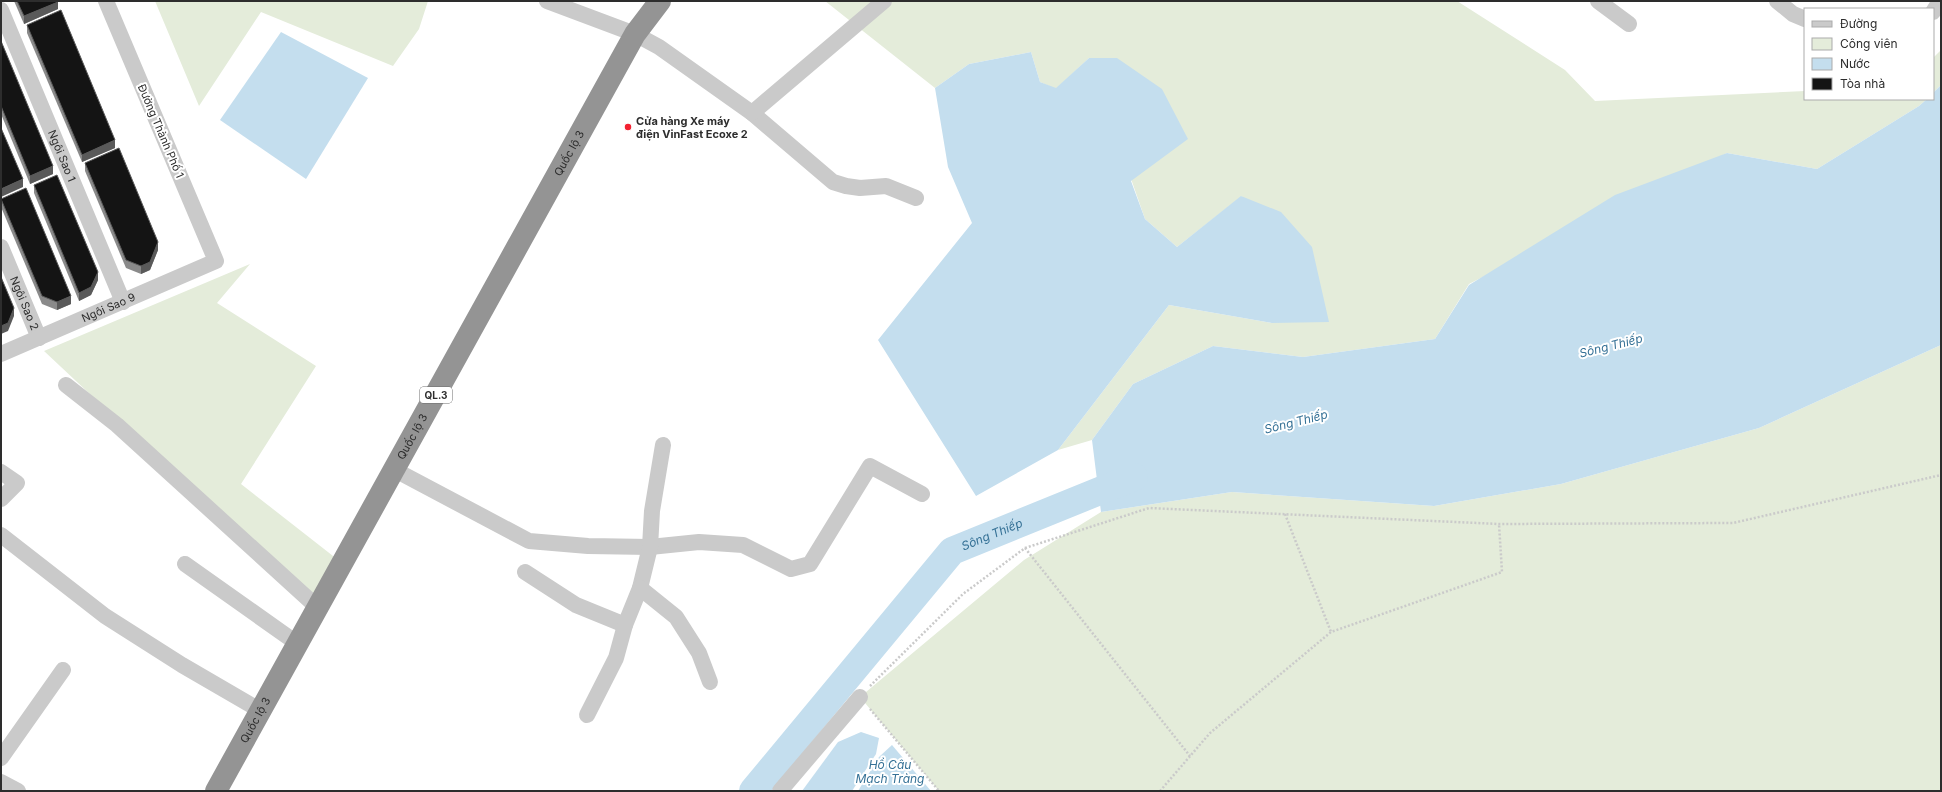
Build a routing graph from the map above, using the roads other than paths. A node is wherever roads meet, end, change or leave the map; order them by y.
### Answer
1 (106, 1) edge
2 (547, 1) edge
3 (660, 1) edge
4 (884, 1) edge
5 (1598, 1) edge
6 (1777, 1) edge
7 (1940, 1) edge
8 (1, 10) edge
9 (1934, 10) edge
10 (1804, 19) edge
11 (1629, 24) dead end
12 (635, 34) junction
13 (752, 113) junction
14 (916, 198) dead end
15 (1, 247) edge
16 (216, 261) joint
17 (123, 302) junction
18 (39, 338) junction
19 (1, 354) edge
20 (66, 385) dead end
21 (663, 445) dead end
22 (394, 470) junction
23 (1, 472) edge
24 (922, 494) dead end
25 (1, 499) edge
26 (1, 535) edge
27 (650, 547) junction
28 (185, 564) dead end
29 (525, 572) dead end
30 (640, 588) junction
31 (317, 607) junction
32 (625, 625) junction
33 (298, 644) junction
34 (62, 670) dead end
35 (710, 682) dead end
36 (860, 697) road end
37 (261, 711) junction
38 (587, 715) dead end
39 (1, 758) edge
40 (1, 782) edge
41 (18, 791) edge
42 (216, 791) edge
43 (780, 791) edge

1 - 16 street, Đường Thành Phố 1
2 - 12 street
3 - 12 highway, Quốc lộ 3 / QL.3
4 - 13 street
5 - 11 street
6 - 10 street
7 - 9 street
8 - 17 street, Ngôi Sao 1
12 - 13 street
12 - 22 highway, Quốc lộ 3 / QL.3
13 - 14 street
15 - 18 street, Ngôi Sao 2
16 - 17 street, Ngôi Sao 9
17 - 18 street, Ngôi Sao 9
18 - 19 street, Ngôi Sao 9
20 - 31 street
21 - 27 street
22 - 27 street
22 - 31 highway, Quốc lộ 3 / QL.3
23 - 25 street
24 - 27 street
26 - 37 street
27 - 30 street
28 - 33 street
29 - 32 street
30 - 32 street
30 - 35 street
31 - 33 highway, Quốc lộ 3 / QL.3
32 - 38 street
33 - 37 highway, Quốc lộ 3 / QL.3
34 - 39 street
36 - 43 street
37 - 42 highway, Quốc lộ 3 / QL.3
40 - 41 street

